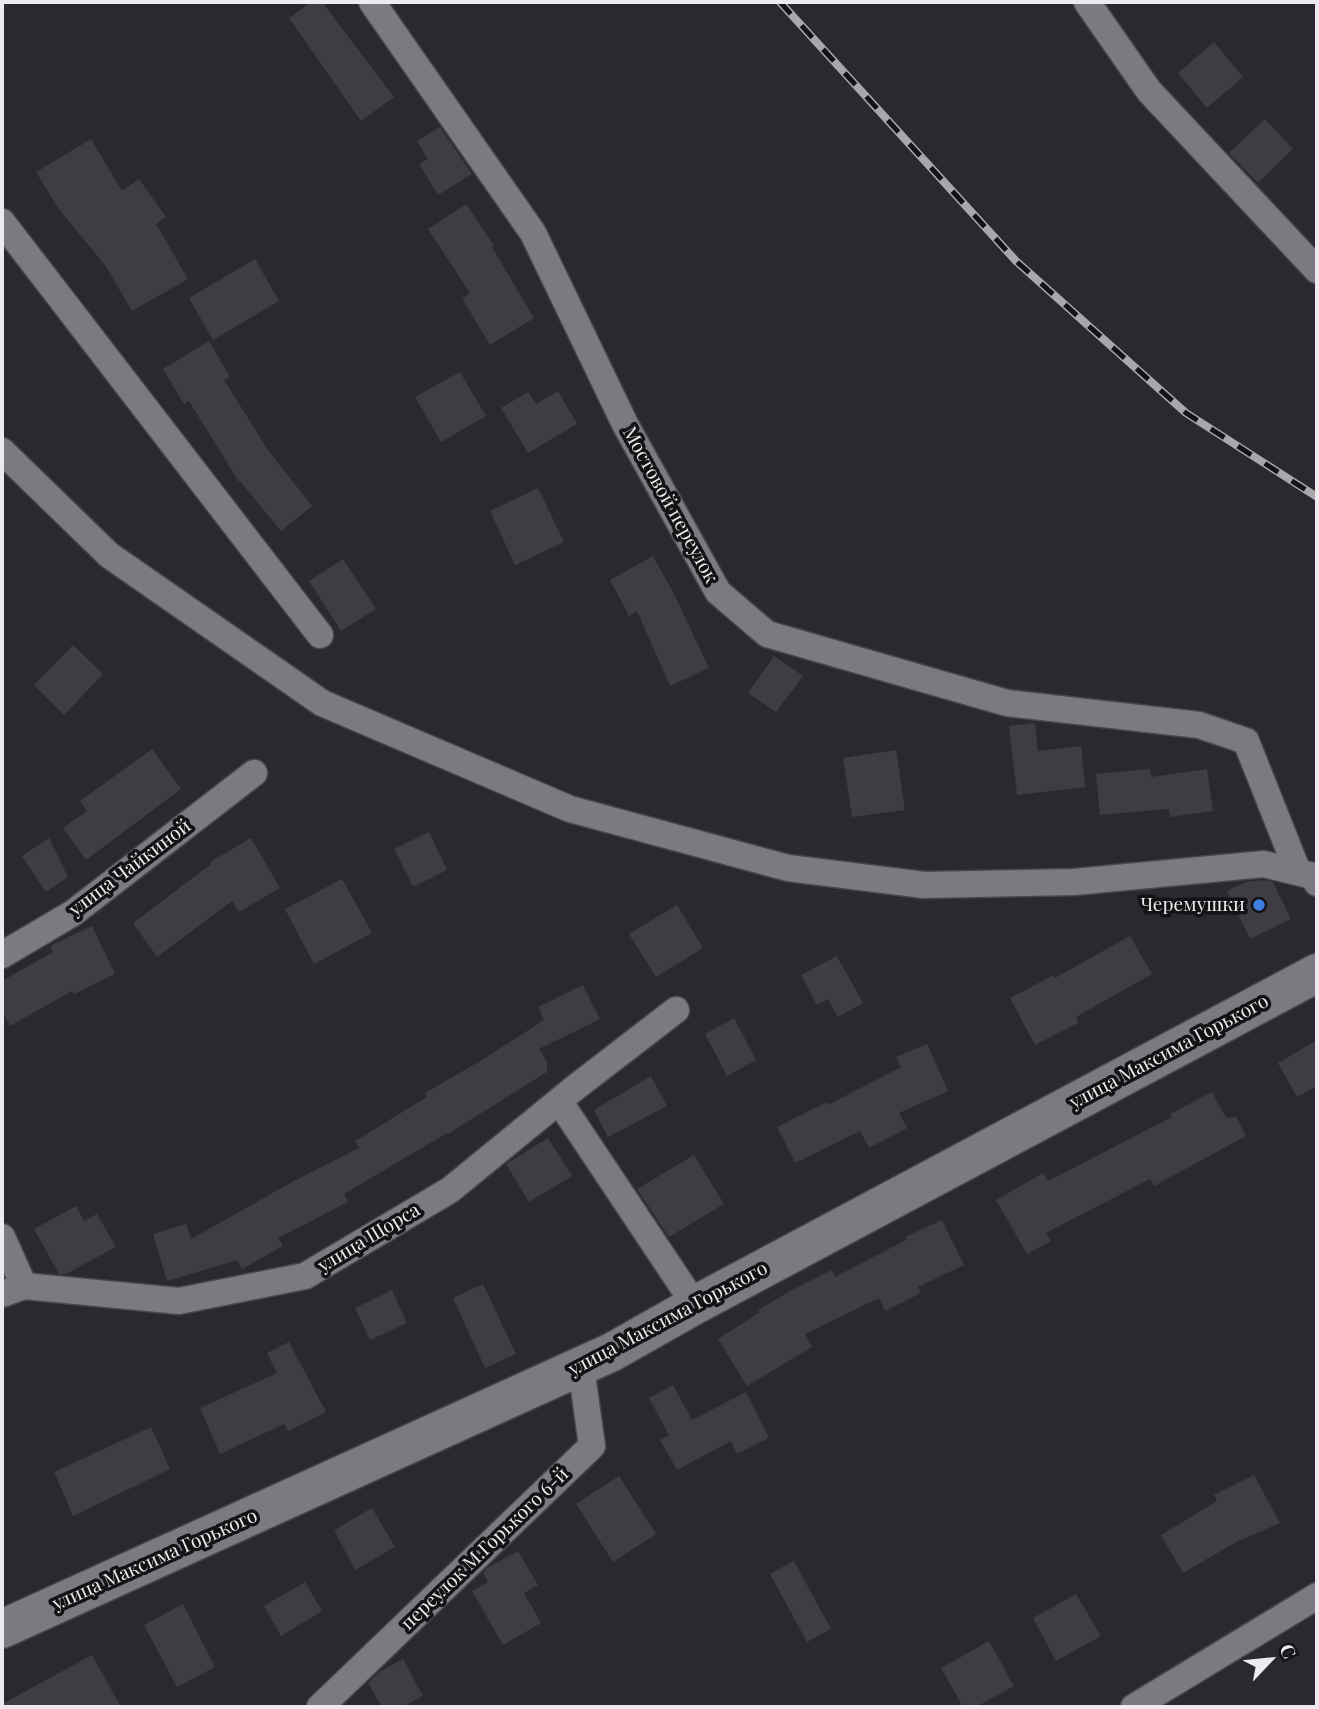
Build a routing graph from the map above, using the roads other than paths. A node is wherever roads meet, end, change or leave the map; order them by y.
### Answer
1 (372, 2) edge
2 (1087, 2) edge
3 (2, 222) edge
4 (1317, 271) edge
5 (2, 451) edge
6 (320, 635) dead end
7 (254, 773) dead end
8 (1308, 877) edge
9 (2, 955) edge
10 (1317, 973) edge
11 (676, 1010) dead end
12 (559, 1101) junction
13 (2, 1237) edge
14 (13, 1290) edge
15 (695, 1306) junction
16 (581, 1367) junction
17 (1317, 1596) edge
18 (2, 1629) edge
19 (320, 1707) edge
20 (1133, 1707) edge

1 - 8 street, Мостовой переулок
2 - 4 street
3 - 6 street
5 - 8 street
7 - 9 street, улица Чайкиной
10 - 15 street, улица Максима Горького
11 - 12 street, улица Щорса
12 - 14 street, улица Щорса
12 - 15 street
13 - 14 street
15 - 16 street, улица Максима Горького
16 - 18 street, улица Максима Горького
16 - 19 street, переулок М.Горького 6-й
17 - 20 street

